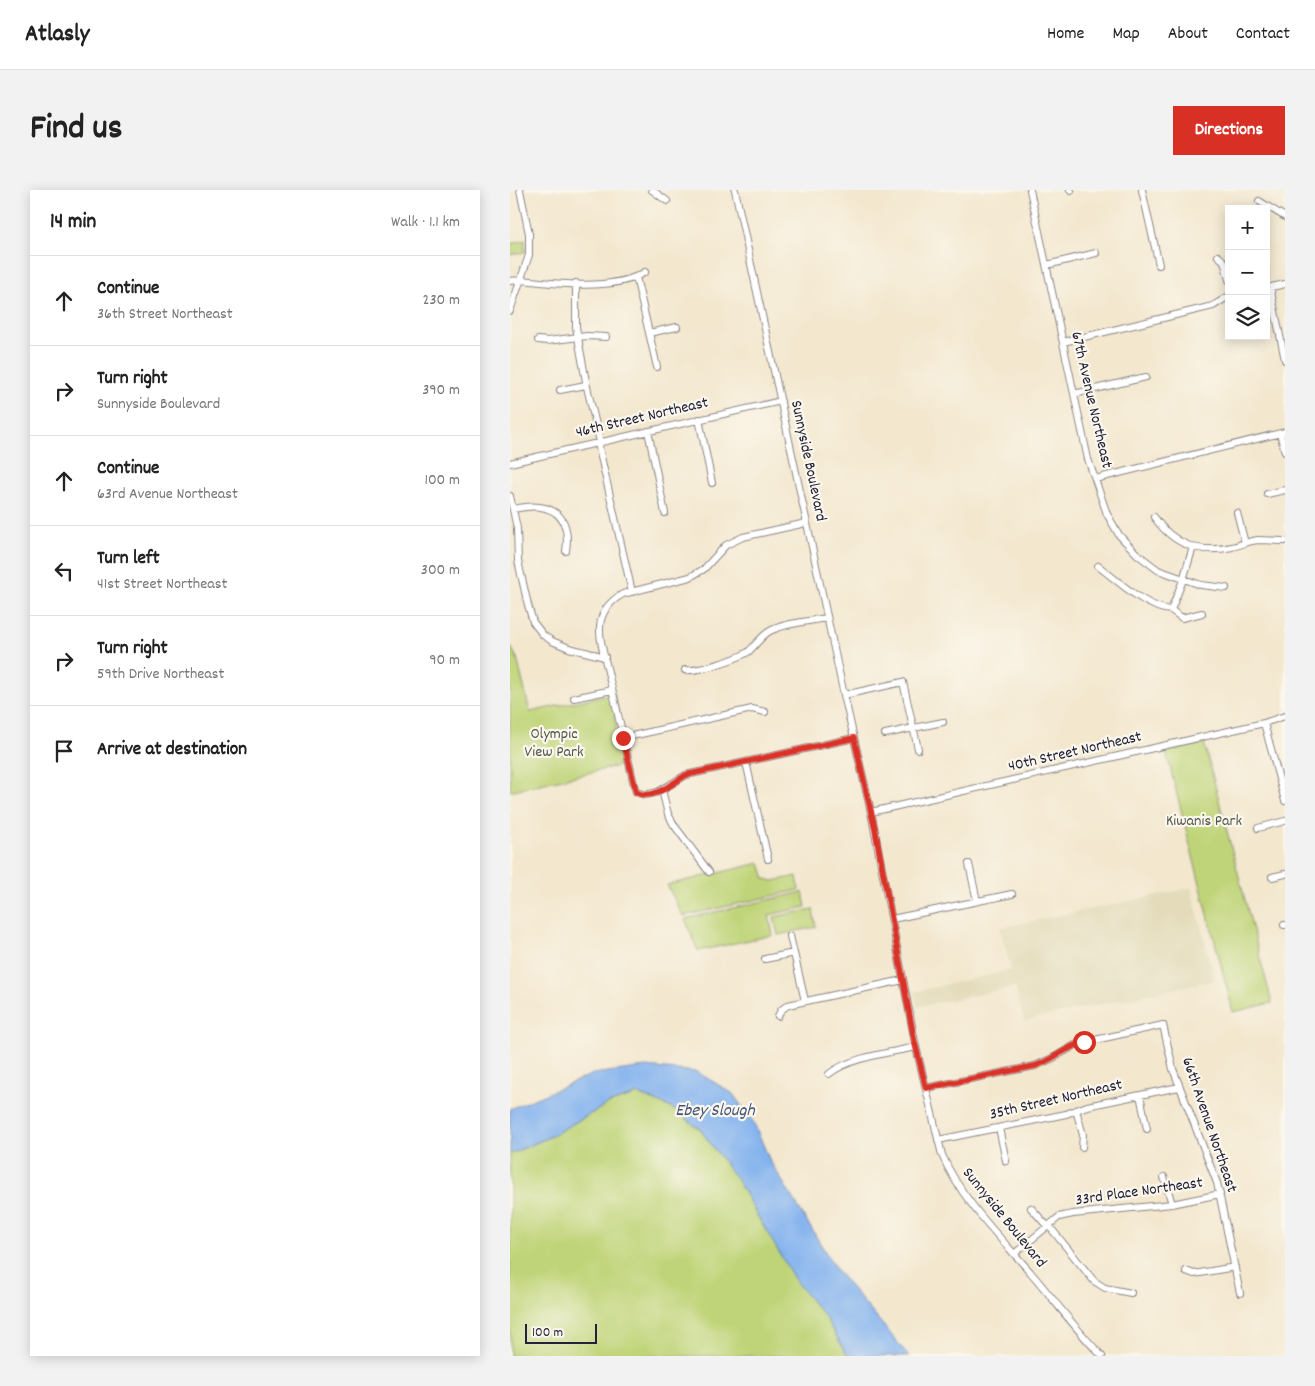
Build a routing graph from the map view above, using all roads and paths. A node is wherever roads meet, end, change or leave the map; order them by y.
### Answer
1 (520, 190) edge
2 (652, 190) edge
3 (737, 190) edge
4 (1030, 190) edge
5 (1142, 190) edge
6 (667, 201) dead end
7 (1259, 201) dead end
8 (1285, 216) edge
9 (1096, 253) dead end
10 (1218, 256) dead end
11 (1047, 265) junction
12 (1159, 265) dead end
13 (1225, 265) edge
14 (645, 272) dead end
15 (636, 277) junction
16 (522, 279) junction
17 (510, 281) edge
18 (576, 283) junction
19 (1285, 284) edge
20 (1270, 287) edge
21 (1270, 295) edge
22 (1225, 298) edge
23 (510, 311) edge
24 (677, 327) dead end
25 (649, 333) junction
26 (578, 337) junction
27 (606, 337) dead end
28 (538, 340) dead end
29 (1063, 342) junction
30 (1284, 356) edge
31 (657, 367) dead end
32 (1146, 377) dead end
33 (586, 385) junction
34 (560, 390) dead end
35 (1074, 394) junction
36 (781, 401) junction
37 (699, 419) junction
38 (648, 431) junction
39 (1282, 433) edge
40 (600, 442) junction
41 (1285, 452) edge
42 (510, 463) edge
43 (1095, 479) junction
44 (712, 483) dead end
45 (1285, 490) edge
46 (1267, 494) dead end
47 (510, 496) edge
48 (513, 508) junction
49 (665, 512) dead end
50 (1237, 513) dead end
51 (1154, 517) dead end
52 (806, 523) junction
53 (1285, 541) edge
54 (1244, 543) junction
55 (1193, 547) junction
56 (566, 551) dead end
57 (1098, 566) dead end
58 (1183, 580) junction
59 (1226, 588) dead end
60 (632, 592) junction
61 (1171, 610) junction
62 (1202, 613) dead end
63 (827, 618) junction
64 (605, 657) junction
65 (685, 670) dead end
66 (612, 690) junction
67 (844, 696) junction
68 (574, 698) dead end
69 (765, 712) dead end
70 (1285, 716) edge
71 (943, 722) dead end
72 (1264, 723) junction
73 (914, 728) junction
74 (885, 734) dead end
75 (623, 738) junction
76 (854, 738) junction
77 (918, 749) dead end
78 (746, 762) junction
79 (662, 790) junction
80 (1285, 801) edge
81 (871, 812) junction
82 (1285, 821) edge
83 (1258, 828) dead end
84 (768, 859) dead end
85 (969, 864) dead end
86 (709, 872) dead end
87 (1285, 874) edge
88 (1272, 877) dead end
89 (1012, 894) dead end
90 (977, 901) junction
91 (892, 919) junction
92 (790, 936) dead end
93 (794, 953) junction
94 (765, 959) dead end
95 (903, 980) junction
96 (805, 1001) junction
97 (778, 1016) dead end
98 (916, 1047) junction
99 (828, 1074) dead end
100 (1179, 1087) junction
101 (926, 1088) junction
102 (1140, 1095) junction
103 (1076, 1110) junction
104 (999, 1128) junction
105 (1148, 1128) dead end
106 (938, 1140) junction
107 (1082, 1147) dead end
108 (1006, 1161) dead end
109 (1164, 1177) dead end
110 (1220, 1194) junction
111 (1172, 1204) junction
112 (1030, 1208) dead end
113 (1049, 1226) junction
114 (1014, 1254) junction
115 (1235, 1267) junction
116 (1186, 1271) dead end
117 (1131, 1293) dead end
118 (1240, 1293) dead end
119 (1102, 1356) edge

1 - 16 street
2 - 6 street
3 - 36 street, Sunnyside Boulevard
4 - 11 street, 67th Avenue Northeast
5 - 12 street
7 - 8 street
9 - 11 street
10 - 13 street
11 - 29 street, 67th Avenue Northeast
14 - 15 street
15 - 18 street
15 - 25 street
16 - 17 street
16 - 18 street
16 - 23 street
18 - 26 street
19 - 20 street
21 - 30 street
22 - 29 street
24 - 25 street
25 - 31 street
26 - 27 street
26 - 28 street
26 - 33 street
29 - 35 street, 67th Avenue Northeast
32 - 35 street
33 - 34 street
33 - 40 street
35 - 43 street, 67th Avenue Northeast
36 - 37 street, 46th Street Northeast
36 - 52 street, Sunnyside Boulevard
37 - 38 street, 46th Street Northeast
37 - 44 street
38 - 40 street, 46th Street Northeast
38 - 49 street
39 - 41 street
39 - 43 street
40 - 42 street, 46th Street Northeast
40 - 60 street
43 - 58 street, 67th Avenue Northeast
45 - 46 street
47 - 48 street
48 - 56 street
48 - 64 street
50 - 54 street
51 - 55 street
52 - 60 street
52 - 63 street, Sunnyside Boulevard
53 - 54 street
54 - 55 street
55 - 58 street
57 - 61 street
58 - 59 street, 67th Avenue Northeast
58 - 61 street
60 - 64 street
61 - 62 street
63 - 65 street
63 - 67 street, Sunnyside Boulevard
64 - 66 street
66 - 68 street
66 - 75 street
67 - 73 street
67 - 76 street, Sunnyside Boulevard
69 - 75 street
70 - 72 street, 40th Street Northeast
71 - 73 street
72 - 80 street
72 - 81 street, 40th Street Northeast
73 - 74 street
73 - 77 street
75 - 79 street
76 - 78 street
76 - 81 street, Sunnyside Boulevard
78 - 79 street
78 - 84 street
79 - 86 street
81 - 91 street, Sunnyside Boulevard
82 - 83 street
85 - 90 street
87 - 88 street
89 - 90 street
90 - 91 street
91 - 95 street, Sunnyside Boulevard
92 - 93 street
93 - 94 street
93 - 96 street
95 - 96 street
95 - 98 street, Sunnyside Boulevard
96 - 97 street
98 - 99 street
98 - 101 street, Sunnyside Boulevard
100 - 101 street, 66th Avenue Northeast
100 - 102 street, 35th Street Northeast
100 - 110 street, 66th Avenue Northeast
101 - 106 street, Sunnyside Boulevard
102 - 103 street, 35th Street Northeast
102 - 105 street
103 - 104 street, 35th Street Northeast
103 - 107 street
104 - 106 street, 35th Street Northeast
104 - 108 street
106 - 114 street, Sunnyside Boulevard
109 - 111 street
110 - 111 street, 33rd Place Northeast
110 - 115 street, 66th Avenue Northeast
111 - 113 street, 33rd Place Northeast
112 - 113 street
113 - 114 street, 33rd Place Northeast
113 - 117 street
114 - 119 street, Sunnyside Boulevard
115 - 116 street
115 - 118 street, 66th Avenue Northeast

